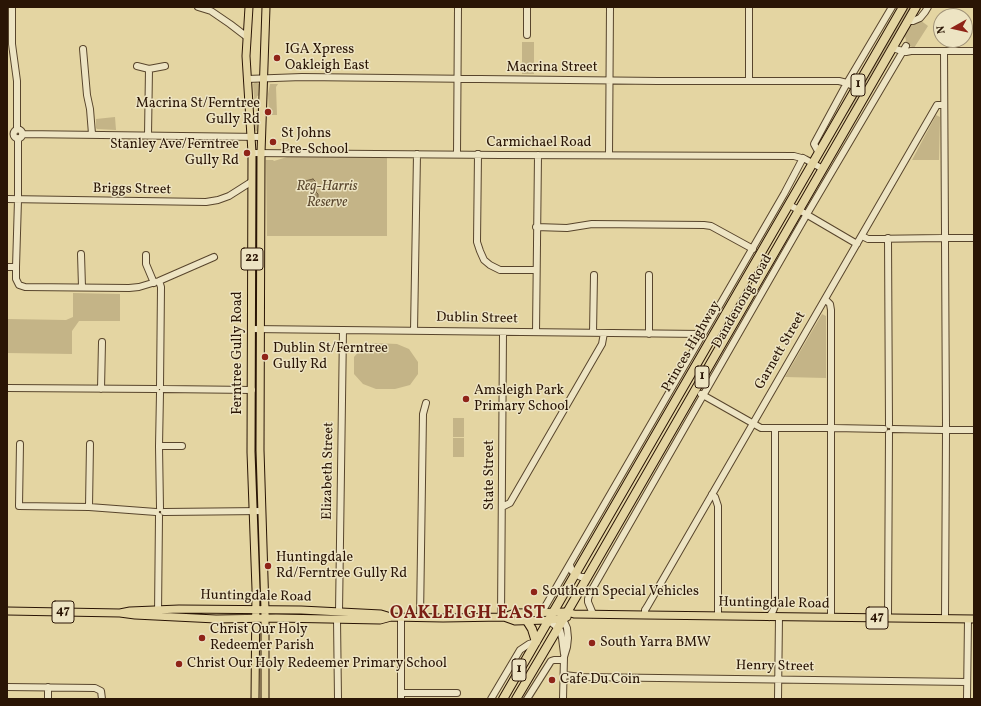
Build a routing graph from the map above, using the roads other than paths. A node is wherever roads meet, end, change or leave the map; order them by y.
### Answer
1 (12, 7) edge
2 (198, 7) edge
3 (249, 7) edge
4 (266, 7) edge
5 (458, 7) edge
6 (527, 7) edge
7 (610, 7) edge
8 (749, 7) edge
9 (892, 7) edge
10 (903, 7) edge
11 (916, 7) edge
12 (928, 7) edge
13 (908, 21) junction
14 (527, 35) dead end
15 (900, 35) junction
16 (246, 37) junction
17 (892, 48) junction
18 (82, 49) dead end
19 (904, 49) junction
20 (944, 51) junction
21 (974, 51) edge
22 (137, 66) dead end
23 (165, 66) dead end
24 (149, 69) junction
25 (247, 79) junction
26 (263, 79) junction
27 (458, 80) junction
28 (609, 80) junction
29 (749, 81) junction
30 (847, 83) junction
31 (856, 88) junction
32 (944, 105) junction
33 (16, 134) edge
34 (92, 134) junction
35 (148, 135) junction
36 (251, 137) junction
37 (261, 137) junction
38 (252, 153) junction
39 (261, 153) junction
40 (819, 153) junction
41 (417, 154) junction
42 (458, 154) junction
43 (478, 154) junction
44 (538, 155) junction
45 (608, 155) junction
46 (802, 158) junction
47 (813, 163) junction
48 (823, 169) junction
49 (252, 182) junction
50 (7, 199) edge
51 (18, 200) junction
52 (789, 205) junction
53 (799, 210) junction
54 (807, 214) junction
55 (536, 227) junction
56 (862, 236) junction
57 (888, 238) junction
58 (945, 238) junction
59 (974, 238) edge
60 (857, 244) junction
61 (753, 249) junction
62 (82, 254) dead end
63 (146, 255) dead end
64 (214, 257) dead end
65 (7, 267) edge
66 (16, 267) junction
67 (536, 270) junction
68 (594, 275) dead end
69 (649, 275) dead end
70 (156, 282) junction
71 (82, 287) junction
72 (825, 299) junction
73 (260, 328) junction
74 (252, 329) junction
75 (343, 330) junction
76 (414, 331) junction
77 (503, 332) junction
78 (536, 332) junction
79 (593, 333) junction
80 (604, 333) junction
81 (649, 334) junction
82 (702, 334) junction
83 (102, 342) dead end
84 (7, 388) edge
85 (101, 389) junction
86 (160, 389) junction
87 (252, 390) junction
88 (695, 390) junction
89 (704, 395) junction
90 (426, 403) dead end
91 (655, 416) junction
92 (663, 422) junction
93 (753, 424) junction
94 (774, 428) junction
95 (831, 428) junction
96 (889, 429) junction
97 (946, 430) junction
98 (974, 430) edge
99 (20, 444) dead end
100 (90, 444) dead end
101 (159, 446) junction
102 (182, 446) dead end
103 (712, 494) junction
104 (502, 506) junction
105 (89, 507) junction
106 (253, 511) junction
107 (262, 511) junction
108 (160, 512) junction
109 (570, 565) junction
110 (575, 574) junction
111 (588, 577) junction
112 (256, 610) junction
113 (266, 610) junction
114 (7, 611) edge
115 (542, 612) junction
116 (553, 612) junction
117 (158, 613) junction
118 (593, 614) junction
119 (338, 615) junction
120 (568, 615) junction
121 (645, 615) junction
122 (718, 616) junction
123 (401, 617) junction
124 (502, 617) junction
125 (769, 617) junction
126 (779, 617) junction
127 (266, 618) junction
128 (420, 618) junction
129 (831, 618) junction
130 (888, 618) junction
131 (256, 619) junction
132 (945, 619) junction
133 (971, 619) edge
134 (548, 620) junction
135 (527, 621) junction
136 (558, 628) junction
137 (536, 642) junction
138 (564, 659) junction
139 (533, 670) junction
140 (564, 676) junction
141 (778, 679) junction
142 (967, 682) junction
143 (536, 685) junction
144 (7, 687) edge
145 (48, 687) junction
146 (457, 693) dead end
147 (401, 696) edge
148 (48, 699) edge
149 (102, 699) edge
150 (255, 699) edge
151 (265, 699) edge
152 (338, 699) edge
153 (491, 699) edge
154 (503, 699) edge
155 (516, 699) edge
156 (527, 699) edge
157 (563, 699) edge
158 (778, 699) edge
159 (967, 699) edge

1 - 33 street
2 - 16 street
3 - 16 main road, Ferntree Gully Road / 22
4 - 26 main road, Ferntree Gully Road / 22
5 - 27 street
6 - 14 street
7 - 28 street
8 - 29 street
9 - 30 street
10 - 31 highway, Princes Highway / 1
11 - 13 highway, Princes Highway / 1
12 - 13 street
13 - 15 highway, Princes Highway / 1
15 - 17 highway, Princes Highway / 1
15 - 19 street
16 - 25 main road, Ferntree Gully Road / 22
17 - 19 street
17 - 48 highway, Princes Highway / 1
18 - 34 street
19 - 20 street
19 - 54 street, Dandenong Road
20 - 21 street
20 - 32 street
22 - 24 street
23 - 24 street
24 - 35 street
25 - 26 street, Macrina Street
25 - 36 main road, Ferntree Gully Road / 22
26 - 27 street, Macrina Street
26 - 37 main road, Ferntree Gully Road / 22
27 - 28 street, Macrina Street
27 - 42 street
28 - 29 street, Macrina Street
28 - 45 street
29 - 30 street, Macrina Street
30 - 31 street, Macrina Street
30 - 40 street
31 - 40 highway, Princes Highway / 1
32 - 56 street, Garnett Street
32 - 58 street
33 - 34 street
33 - 51 street
34 - 35 street
35 - 36 street
36 - 37 street
36 - 38 main road, Ferntree Gully Road / 22
37 - 39 main road, Ferntree Gully Road / 22
38 - 39 street, Carmichael Road
38 - 49 main road, Ferntree Gully Road / 22
39 - 41 street, Carmichael Road
39 - 73 main road, Ferntree Gully Road / 22
40 - 47 highway, Princes Highway / 1
41 - 42 street, Carmichael Road
41 - 76 street
42 - 43 street, Carmichael Road
43 - 44 street, Carmichael Road
43 - 67 street
44 - 45 street, Carmichael Road
44 - 55 street
45 - 46 street, Carmichael Road
46 - 47 street, Carmichael Road
46 - 61 street, Dandenong Road
47 - 48 street, Carmichael Road
47 - 52 highway, Princes Highway / 1
48 - 53 highway, Princes Highway / 1
49 - 51 street, Briggs Street
49 - 74 main road, Ferntree Gully Road / 22
50 - 51 street, Briggs Street
51 - 66 street
52 - 53 street
52 - 92 highway, Princes Highway / 1
53 - 54 street
53 - 88 highway, Princes Highway / 1
54 - 60 street
54 - 89 street, Dandenong Road
55 - 61 street
55 - 67 street
56 - 57 street
56 - 60 street, Garnett Street
57 - 58 street
57 - 96 street
58 - 59 street
58 - 97 street
60 - 72 street, Garnett Street
61 - 82 street, Dandenong Road
62 - 71 street
63 - 70 street
64 - 70 street
65 - 66 street
66 - 71 street
67 - 78 street
68 - 79 street
69 - 81 street
70 - 71 street
70 - 86 street
72 - 93 street, Garnett Street
72 - 95 street
73 - 74 street, Dublin Street
73 - 75 street, Dublin Street
73 - 107 main road, Ferntree Gully Road / 22
74 - 87 main road, Ferntree Gully Road / 22
75 - 76 street, Dublin Street
75 - 119 street, Elizabeth Street
76 - 77 street, Dublin Street
77 - 78 street, Dublin Street
77 - 104 street, State Street
78 - 79 street, Dublin Street
79 - 80 street, Dublin Street
80 - 81 street, Dublin Street
80 - 104 street
81 - 82 street, Dublin Street
82 - 91 street, Dandenong Road
83 - 85 street
84 - 85 street
85 - 86 street
86 - 87 street
86 - 101 street
87 - 106 main road, Ferntree Gully Road / 22
88 - 89 street
88 - 111 highway, Princes Highway / 1
89 - 93 street
89 - 118 street, Dandenong Road
90 - 128 street
91 - 92 street
91 - 109 street, Dandenong Road
92 - 110 highway, Princes Highway / 1
93 - 94 street
93 - 103 street, Garnett Street
94 - 95 street
94 - 125 street
95 - 96 street
95 - 129 street
96 - 97 street
96 - 130 street
97 - 98 street
97 - 132 street
99 - 105 street
100 - 105 street
101 - 102 street
101 - 108 street
103 - 121 street, Garnett Street
103 - 122 street
104 - 124 street, State Street
105 - 108 street
106 - 107 street
106 - 108 street
106 - 112 main road, Ferntree Gully Road / 22
107 - 113 main road, Ferntree Gully Road / 22
108 - 117 street
109 - 110 street
109 - 115 street, Dandenong Road
110 - 111 street
110 - 116 highway, Princes Highway / 1
111 - 120 highway, Princes Highway / 1
112 - 113 main road, Huntingdale Road / 47
112 - 117 main road, Huntingdale Road / 47
112 - 131 main road, Ferntree Gully Road / 22
113 - 119 main road, Huntingdale Road / 47
113 - 127 main road, Ferntree Gully Road / 22
114 - 117 main road, Huntingdale Road / 47
115 - 116 main road, Huntingdale Road / 47
115 - 124 main road, Huntingdale Road / 47
116 - 120 main road, Huntingdale Road / 47
116 - 134 highway, Princes Highway / 1
117 - 131 main road, Huntingdale Road / 47
118 - 120 main road, Huntingdale Road / 47
118 - 121 main road, Huntingdale Road / 47
119 - 123 main road, Huntingdale Road / 47
119 - 127 main road, Huntingdale Road / 47
119 - 152 street, Elizabeth Street
120 - 134 main road, Huntingdale Road / 47
120 - 136 highway, Princes Highway / 1
120 - 138 street
121 - 122 main road, Huntingdale Road / 47
122 - 125 main road, Huntingdale Road / 47
123 - 128 main road, Huntingdale Road / 47
123 - 147 street
124 - 128 main road, Huntingdale Road / 47
124 - 135 main road, Huntingdale Road / 47
125 - 126 main road, Huntingdale Road / 47
126 - 129 main road, Huntingdale Road / 47
126 - 141 street
127 - 131 main road, Huntingdale Road / 47
127 - 151 main road, Ferntree Gully Road / 22
129 - 130 main road, Huntingdale Road / 47
130 - 132 main road, Huntingdale Road / 47
131 - 150 main road, Ferntree Gully Road / 22
132 - 133 main road, Huntingdale Road / 47
133 - 142 street
134 - 135 main road, Huntingdale Road / 47
134 - 136 street
134 - 137 highway, Princes Highway / 1
135 - 137 highway
136 - 138 street
136 - 139 highway, Princes Highway / 1
137 - 153 street
137 - 154 highway, Princes Highway / 1
138 - 140 street
138 - 143 street
139 - 143 street
139 - 155 highway, Princes Highway / 1
140 - 141 street, Henry Street
140 - 157 street
141 - 142 street, Henry Street
141 - 158 street
142 - 159 street
143 - 156 street
144 - 145 street
145 - 148 street
145 - 149 street
146 - 147 street

